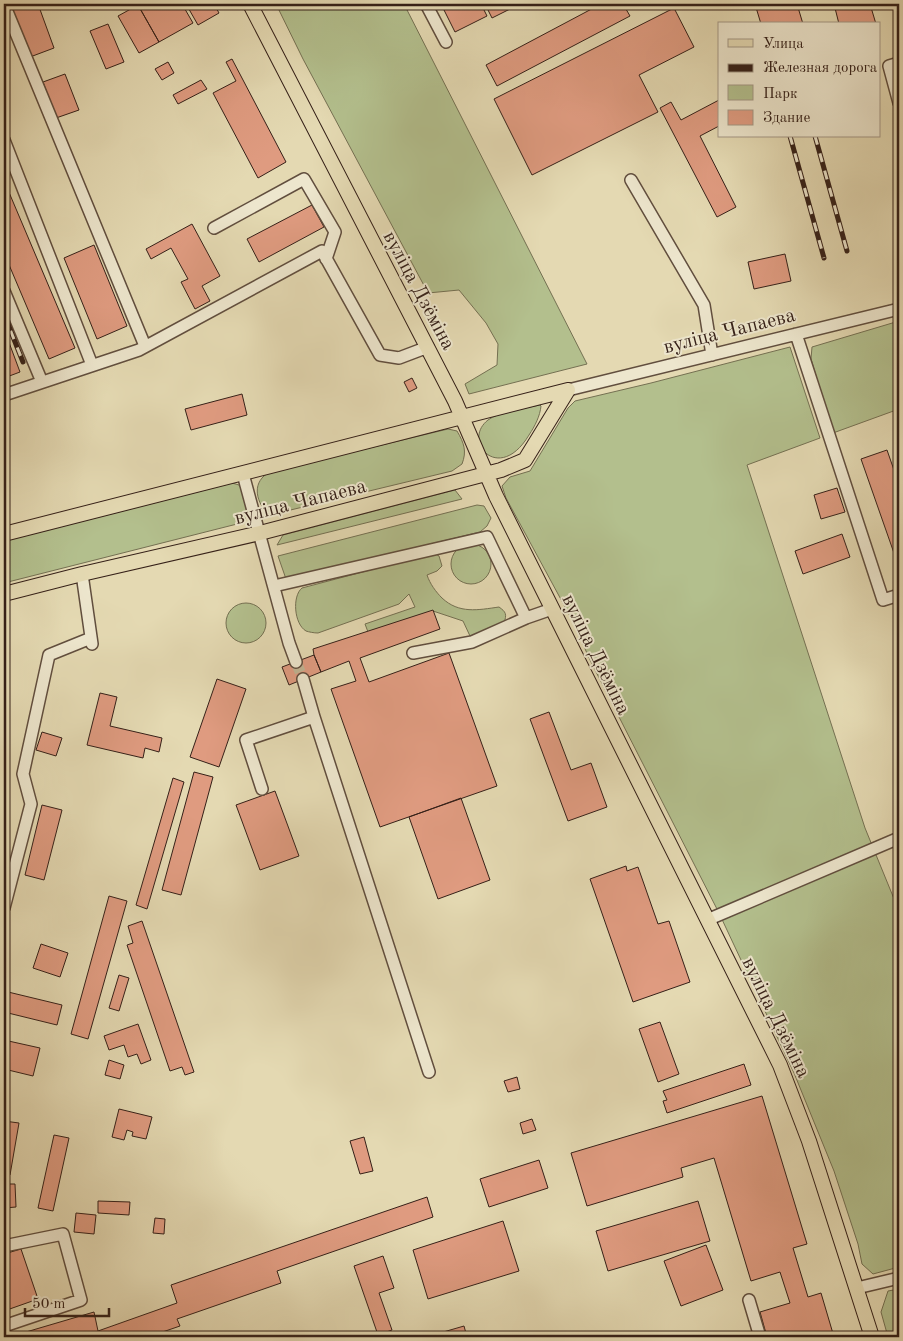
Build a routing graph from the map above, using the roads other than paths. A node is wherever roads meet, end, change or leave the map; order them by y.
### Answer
1 (4, 4) edge
2 (250, 4) edge
3 (426, 4) edge
4 (446, 42) dead end
5 (899, 63) edge
6 (899, 103) edge
7 (4, 140) edge
8 (631, 180) dead end
9 (214, 228) dead end
10 (326, 259) junction
11 (4, 291) edge
12 (899, 309) edge
13 (796, 334) junction
14 (145, 346) junction
15 (428, 347) junction
16 (712, 355) junction
17 (92, 365) junction
18 (42, 382) junction
19 (568, 390) junction
20 (4, 395) edge
21 (461, 417) junction
22 (244, 474) junction
23 (485, 474) junction
24 (260, 533) junction
25 (4, 534) edge
26 (82, 574) junction
27 (274, 586) junction
28 (4, 594) edge
29 (899, 595) edge
30 (552, 609) junction
31 (526, 618) junction
32 (413, 653) dead end
33 (296, 662) tunnel mouth
34 (303, 679) tunnel mouth
35 (314, 717) junction
36 (262, 789) dead end
37 (899, 838) edge
38 (4, 908) edge
39 (707, 920) junction
40 (429, 1072) dead end
41 (4, 1246) edge
42 (899, 1278) edge
43 (858, 1288) junction
44 (749, 1300) dead end
45 (4, 1326) edge
46 (760, 1337) edge
47 (872, 1337) edge

1 - 14 street
2 - 15 main road, вуліца Дзёміна
3 - 4 street
5 - 6 street
7 - 17 street
8 - 16 street
9 - 10 street
10 - 14 street
10 - 15 street
11 - 18 street
12 - 13 street, вуліца Чапаева
13 - 16 street, вуліца Чапаева
13 - 29 street
14 - 17 street
15 - 21 main road, вуліца Дзёміна
16 - 19 street, вуліца Чапаева
17 - 18 street
18 - 20 street
19 - 21 main road, вуліца Чапаева
19 - 23 main road, вуліца Чапаева
21 - 22 main road, вуліца Чапаева
21 - 23 main road, вуліца Дзёміна
22 - 24 street
22 - 25 main road, вуліца Чапаева
23 - 24 main road, вуліца Чапаева
23 - 30 main road, вуліца Дзёміна
24 - 26 main road, вуліца Чапаева
24 - 27 street
26 - 28 main road, вуліца Чапаева
26 - 38 street
27 - 31 street
27 - 33 street
30 - 31 street
30 - 39 main road, вуліца Дзёміна
31 - 32 street
34 - 35 street
35 - 36 street
35 - 40 street
37 - 39 street
39 - 43 main road, вуліца Дзёміна
41 - 45 street
42 - 43 street
43 - 47 main road, вуліца Дзёміна
44 - 46 street

